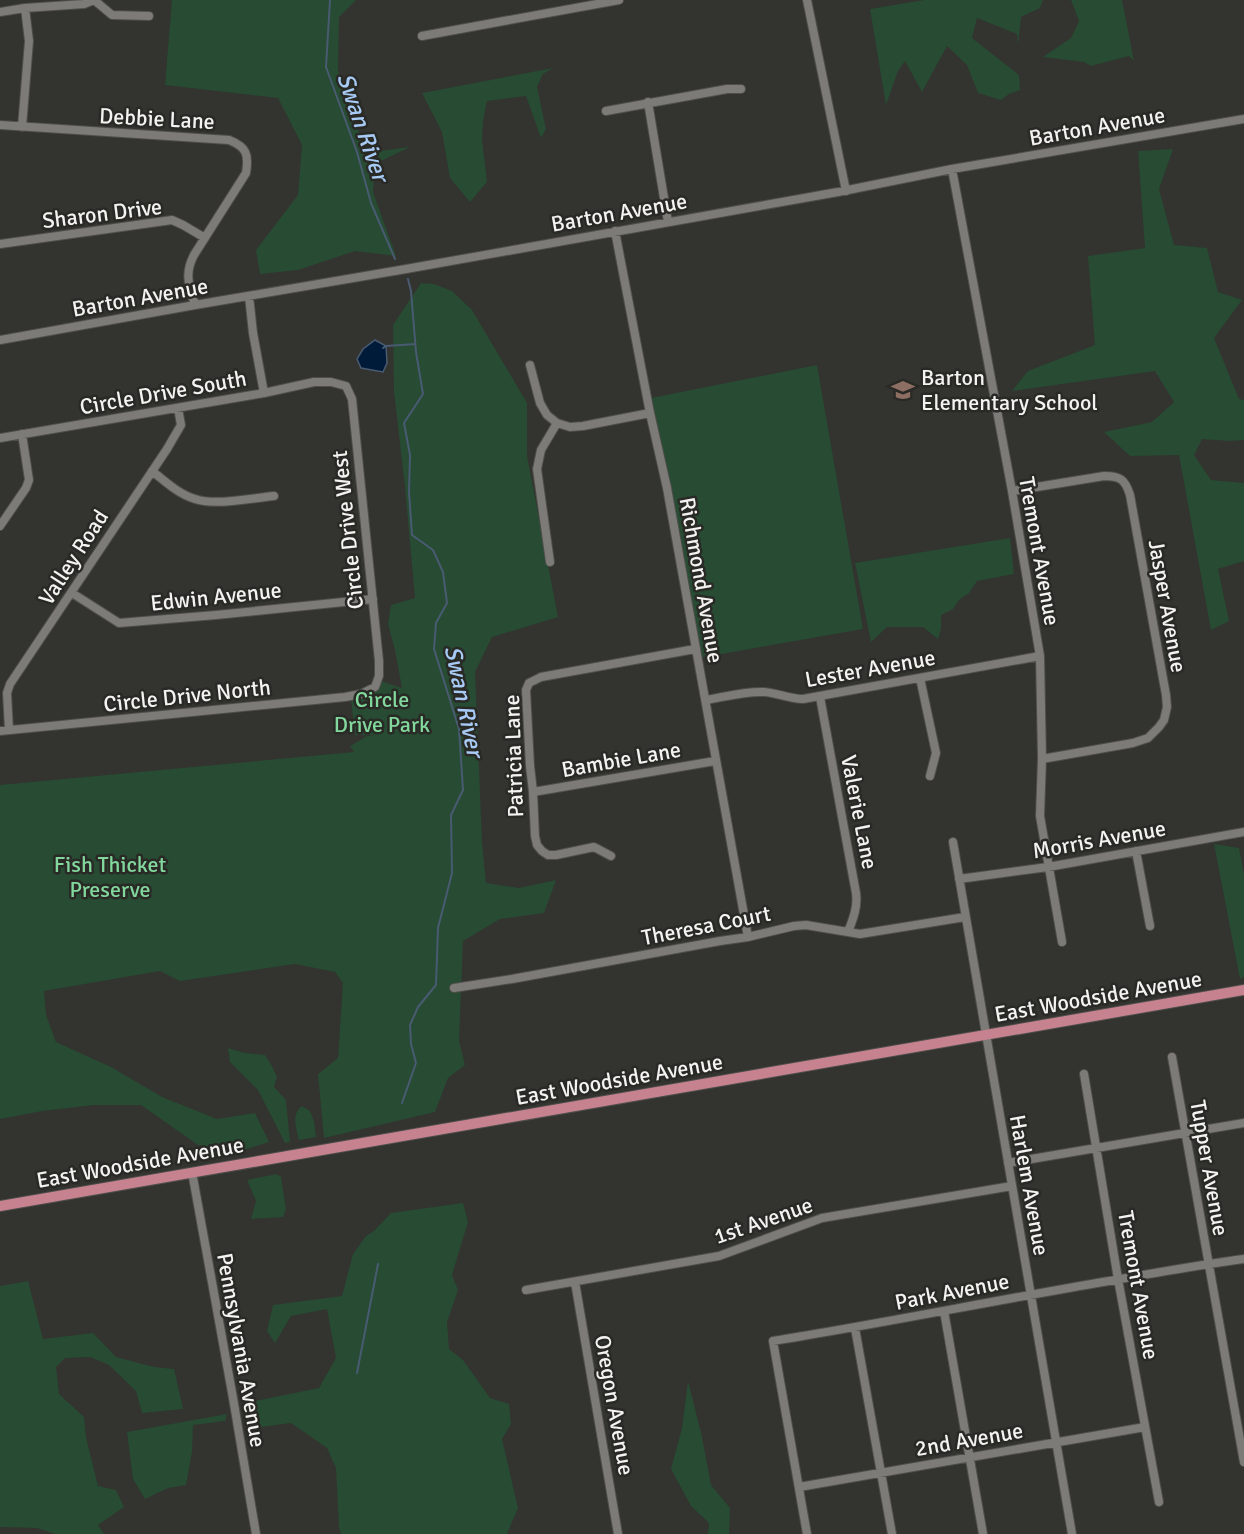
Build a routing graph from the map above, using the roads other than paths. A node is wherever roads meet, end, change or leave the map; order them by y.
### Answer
1 (94, 0) edge
2 (619, 0) edge
3 (807, 0) edge
4 (25, 8) junction
5 (0, 12) edge
6 (149, 16) dead end
7 (422, 36) dead end
8 (741, 89) dead end
9 (648, 102) junction
10 (606, 111) dead end
11 (1244, 119) edge
12 (0, 125) edge
13 (22, 127) junction
14 (952, 169) junction
15 (846, 191) junction
16 (668, 222) junction
17 (615, 231) junction
18 (205, 238) junction
19 (0, 244) edge
20 (249, 296) junction
21 (195, 305) junction
22 (0, 340) edge
23 (530, 365) dead end
24 (331, 382) joint
25 (264, 393) junction
26 (178, 408) junction
27 (650, 413) junction
28 (557, 423) junction
29 (22, 434) junction
30 (0, 438) edge
31 (152, 471) junction
32 (1012, 491) junction
33 (274, 496) dead end
34 (0, 526) edge
35 (550, 562) dead end
36 (72, 593) junction
37 (373, 599) junction
38 (695, 649) junction
39 (1040, 656) junction
40 (920, 678) junction
41 (375, 687) joint
42 (820, 697) junction
43 (706, 700) junction
44 (5, 731) edge
45 (1042, 759) junction
46 (715, 761) junction
47 (930, 776) dead end
48 (533, 792) junction
49 (1244, 832) edge
50 (953, 842) dead end
51 (1136, 851) junction
52 (611, 856) dead end
53 (1048, 867) junction
54 (959, 879) junction
55 (965, 917) junction
56 (1150, 927) dead end
57 (848, 932) junction
58 (748, 938) junction
59 (1062, 942) dead end
60 (454, 988) dead end
61 (1244, 990) edge
62 (986, 1035) junction
63 (1173, 1057) dead end
64 (1084, 1074) dead end
65 (1244, 1123) edge
66 (1186, 1132) junction
67 (1097, 1149) junction
68 (1008, 1163) junction
69 (192, 1172) junction
70 (1012, 1186) junction
71 (0, 1206) edge
72 (1244, 1259) edge
73 (1208, 1264) junction
74 (1118, 1279) junction
75 (575, 1282) junction
76 (526, 1290) dead end
77 (1031, 1294) junction
78 (944, 1311) junction
79 (855, 1328) junction
80 (1145, 1426) junction
81 (1057, 1442) junction
82 (970, 1457) junction
83 (1244, 1462) edge
84 (881, 1472) junction
85 (799, 1487) junction
86 (1159, 1502) dead end
87 (256, 1534) edge
88 (618, 1534) edge
89 (807, 1534) edge
90 (892, 1534) edge
91 (982, 1534) edge
92 (1072, 1534) edge

1 - 4 street
1 - 6 street
2 - 7 street
3 - 15 street
4 - 5 street
4 - 13 street
8 - 9 street
9 - 10 street
9 - 16 street
11 - 14 street, Barton Avenue
12 - 13 street, Debbie Lane
13 - 18 street, Debbie Lane
14 - 15 street, Barton Avenue
14 - 32 street, Tremont Avenue
15 - 16 street, Barton Avenue
16 - 17 street, Barton Avenue
17 - 20 street, Barton Avenue
17 - 27 street, Richmond Avenue
18 - 19 street, Sharon Drive
18 - 21 street, Debbie Lane
20 - 21 street, Barton Avenue
20 - 25 street
21 - 22 street, Barton Avenue
23 - 28 street
24 - 25 street, Circle Drive South
24 - 37 street, Circle Drive West
25 - 26 street, Circle Drive South
26 - 29 street, Circle Drive South
26 - 31 street, Valley Road
27 - 28 street
27 - 38 street, Richmond Avenue
28 - 35 street
29 - 30 street, Circle Drive South
29 - 34 street
31 - 33 street
31 - 36 street, Valley Road
32 - 39 street, Tremont Avenue
32 - 45 street, Jasper Avenue
36 - 37 street, Edwin Avenue
36 - 44 street, Valley Road
37 - 41 street, Circle Drive West
38 - 43 street, Richmond Avenue
38 - 48 street, Patricia Lane
39 - 40 street, Lester Avenue
39 - 45 street, Tremont Avenue
40 - 42 street, Lester Avenue
40 - 47 street
41 - 44 street, Circle Drive North
42 - 43 street, Lester Avenue
42 - 57 street, Valerie Lane
43 - 46 street, Richmond Avenue
45 - 53 street, Tremont Avenue
46 - 48 street, Bambie Lane
46 - 58 street, Richmond Avenue
48 - 52 street, Patricia Lane
49 - 51 street, Morris Avenue
50 - 54 street, Harlem Avenue
51 - 53 street, Morris Avenue
51 - 56 street
53 - 54 street, Morris Avenue
53 - 59 street, Tremont Avenue
54 - 55 street, Harlem Avenue
55 - 57 street, Theresa Court
55 - 62 street, Harlem Avenue
57 - 58 street, Theresa Court
58 - 60 street, Theresa Court
61 - 62 main road, East Woodside Avenue
62 - 68 street, Harlem Avenue
62 - 69 main road, East Woodside Avenue
63 - 66 street, Tupper Avenue
64 - 67 street, Tremont Avenue
65 - 66 street
66 - 67 street
66 - 73 street, Tupper Avenue
67 - 68 street
67 - 74 street, Tremont Avenue
68 - 70 street, Harlem Avenue
69 - 71 main road, East Woodside Avenue
69 - 87 street, Pennsylvania Avenue
70 - 75 street, 1st Avenue
70 - 77 street, Harlem Avenue
72 - 73 street, Park Avenue
73 - 74 street, Park Avenue
73 - 83 street, Tupper Avenue
74 - 77 street, Park Avenue
74 - 80 street, Tremont Avenue
75 - 76 street, 1st Avenue
75 - 88 street, Oregon Avenue
77 - 78 street, Park Avenue
77 - 81 street, Harlem Avenue
78 - 79 street, Park Avenue
78 - 82 street
79 - 84 street
79 - 85 street, Park Avenue
80 - 81 street, 2nd Avenue
80 - 86 street, Tremont Avenue
81 - 82 street, 2nd Avenue
81 - 92 street, Harlem Avenue
82 - 84 street, 2nd Avenue
82 - 91 street
84 - 85 street, 2nd Avenue
84 - 90 street
85 - 89 street

